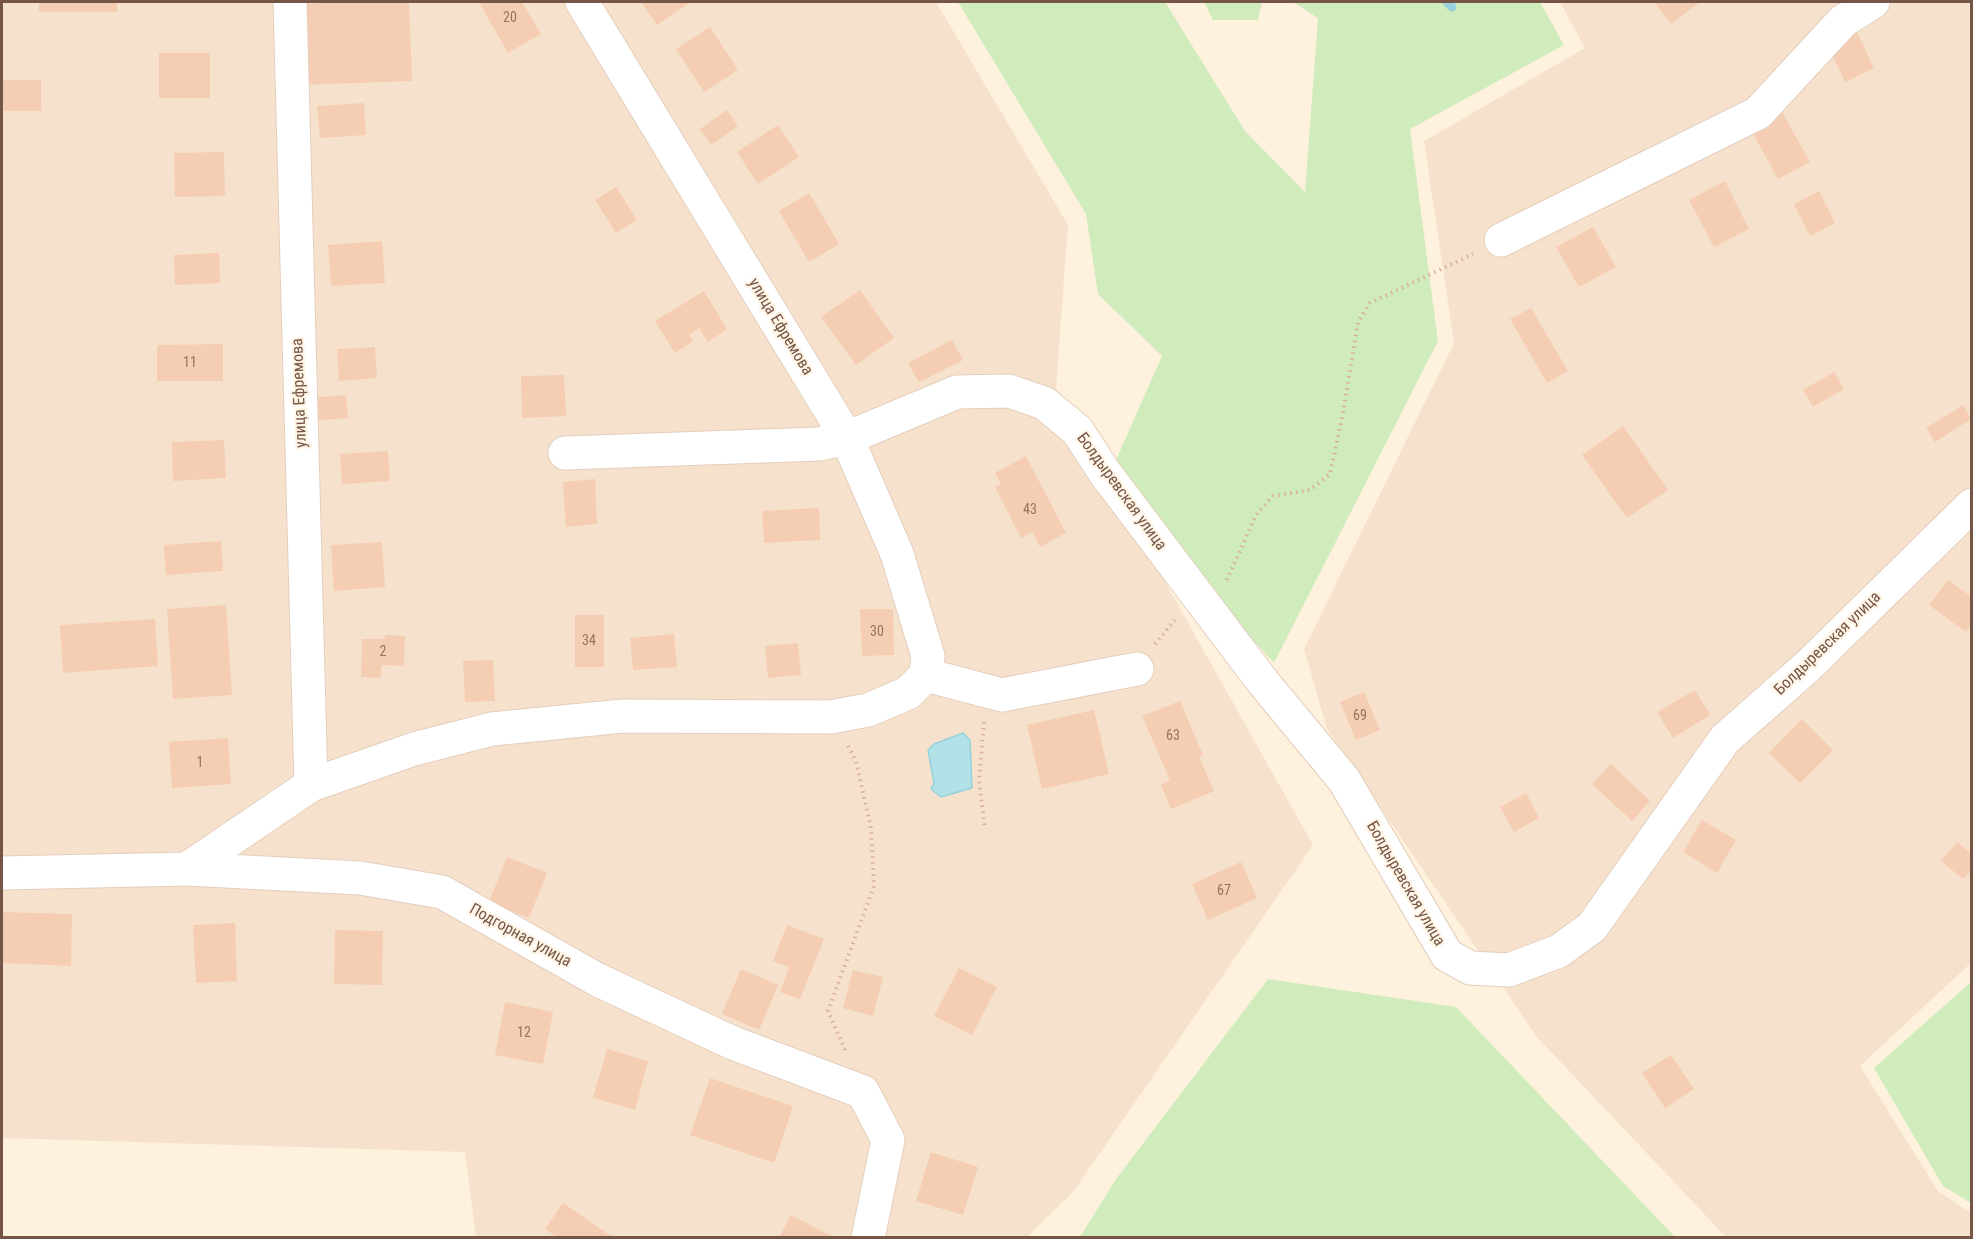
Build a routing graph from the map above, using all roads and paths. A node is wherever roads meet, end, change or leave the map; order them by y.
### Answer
1 (290, 2) edge
2 (582, 2) edge
3 (1873, 2) edge
4 (1501, 240) joint
5 (847, 438) junction
6 (565, 453) dead end
7 (1971, 505) edge
8 (1203, 603) junction
9 (1137, 669) joint
10 (926, 675) junction
11 (987, 691) junction
12 (831, 717) junction
13 (311, 785) junction
14 (985, 828) dead end
15 (187, 869) junction
16 (2, 873) edge
17 (862, 1092) junction
18 (868, 1238) edge

1 - 13 street, улица Ефремова
2 - 5 street, улица Ефремова
3 - 4 street
4 - 8 path
5 - 6 street, Болдыревская улица
5 - 8 street, Болдыревская улица
5 - 10 street, улица Ефремова
7 - 8 street, Болдыревская улица
8 - 9 path
9 - 11 street
10 - 11 street
10 - 12 street
11 - 14 path
12 - 13 street
12 - 17 path
13 - 15 street
15 - 16 street, Подгорная улица
15 - 17 street, Подгорная улица
17 - 18 street

